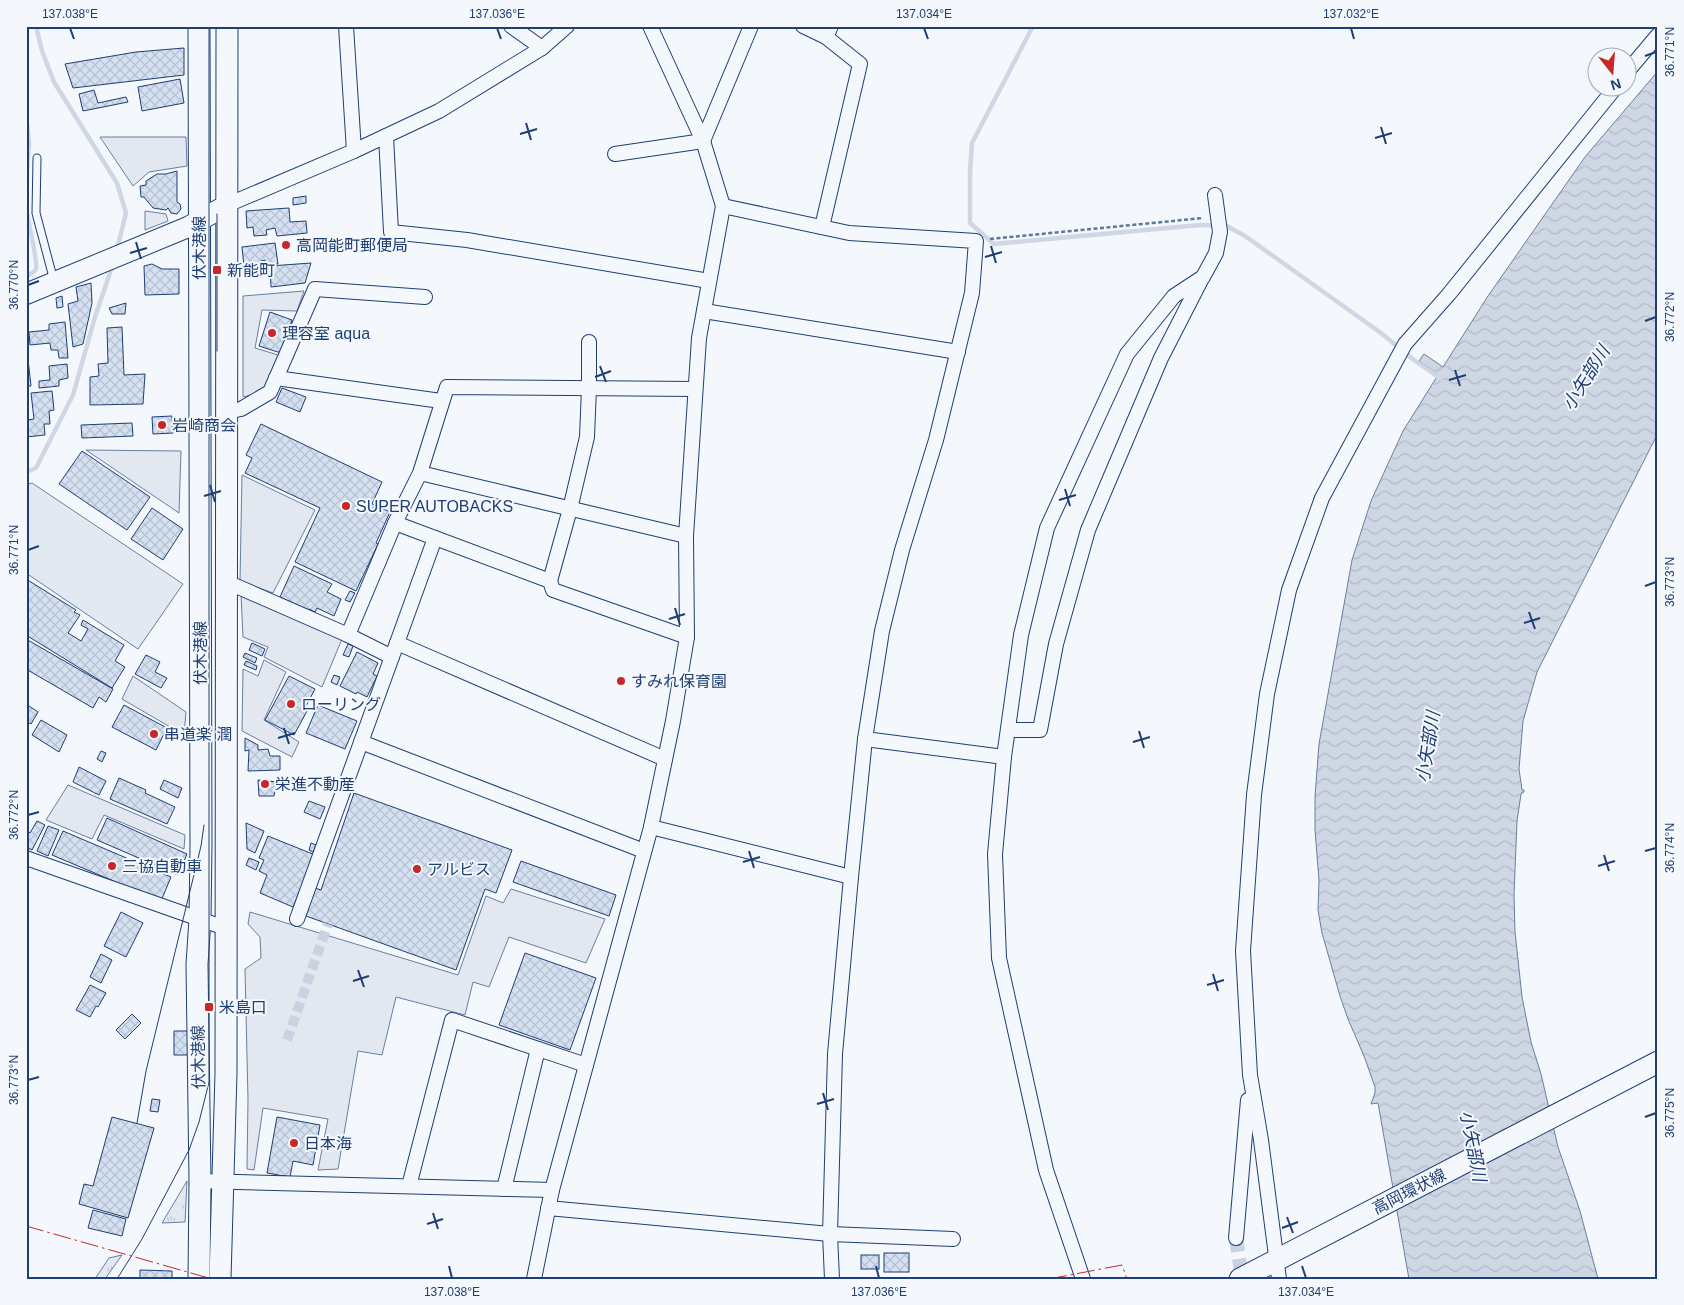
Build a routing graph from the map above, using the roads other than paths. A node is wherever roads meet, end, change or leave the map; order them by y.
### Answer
1 (199, 26) edge
2 (227, 26) edge
3 (346, 26) edge
4 (511, 26) edge
5 (567, 26) edge
6 (650, 26) edge
7 (751, 26) edge
8 (803, 26) edge
9 (828, 32) edge
10 (1658, 34) edge
11 (542, 48) junction
12 (1636, 61) edge
13 (1607, 98) edge
14 (386, 136) junction
15 (703, 141) junction
16 (354, 151) junction
17 (615, 154) dead end
18 (37, 158) dead end
19 (1216, 195) dead end
20 (227, 205) junction
21 (723, 206) junction
22 (199, 220) junction
23 (822, 227) junction
24 (1203, 277) junction
25 (709, 281) junction
26 (55, 284) junction
27 (26, 294) edge
28 (425, 296) dead end
29 (704, 311) junction
30 (589, 342) dead end
31 (958, 352) junction
32 (276, 378) junction
33 (589, 388) junction
34 (695, 389) junction
35 (442, 401) junction
36 (226, 412) junction
37 (420, 473) junction
38 (570, 509) junction
39 (395, 523) junction
40 (686, 536) junction
41 (435, 538) junction
42 (550, 581) junction
43 (226, 583) junction
44 (348, 635) junction
45 (687, 637) junction
46 (394, 650) junction
47 (1008, 730) junction
48 (865, 739) junction
49 (361, 742) junction
50 (1004, 757) junction
51 (665, 759) junction
52 (651, 827) junction
53 (644, 851) junction
54 (26, 858) edge
55 (850, 877) junction
56 (200, 919) junction
57 (298, 919) dead end
58 (225, 928) junction
59 (538, 1049) junction
60 (1658, 1062) edge
61 (586, 1065) junction
62 (1250, 1075) junction
63 (200, 1181) junction
64 (224, 1181) junction
65 (409, 1186) junction
66 (504, 1189) junction
67 (552, 1190) junction
68 (548, 1208) junction
69 (830, 1234) junction
70 (1236, 1238) tunnel mouth
71 (953, 1240) dead end
72 (1280, 1264) edge
73 (199, 1279) edge
74 (220, 1279) edge
75 (534, 1279) edge
76 (832, 1279) edge
77 (1083, 1279) edge
78 (1240, 1279) edge

1 - 22 main road, 伏木港線
2 - 20 main road, 伏木港線
3 - 16 street
4 - 11 street
5 - 11 street
6 - 15 street
7 - 15 street
8 - 9 street
9 - 23 street
10 - 12 street
11 - 14 street
13 - 62 street
14 - 16 street
14 - 25 street
15 - 17 street
15 - 21 street
16 - 20 street
18 - 26 lane
19 - 24 street
20 - 22 main road
20 - 36 main road, 伏木港線
21 - 23 street
21 - 25 street
22 - 26 main road
22 - 56 main road, 伏木港線
23 - 31 street
24 - 47 street
24 - 47 street
25 - 29 street
26 - 27 main road
28 - 32 street
29 - 31 street
29 - 34 street
30 - 33 street
31 - 48 street
32 - 35 street
32 - 36 street
33 - 34 street
33 - 35 street
33 - 38 street
34 - 40 street
35 - 37 street
36 - 43 main road, 伏木港線
37 - 38 street
37 - 39 street
38 - 40 street
38 - 42 street
39 - 41 street
39 - 44 street
40 - 45 street
41 - 42 street
41 - 46 street
42 - 45 street
43 - 44 street
43 - 58 main road, 伏木港線
44 - 46 street
45 - 51 street
46 - 49 street
46 - 51 street
47 - 50 street
48 - 50 street
48 - 55 street
49 - 53 street
49 - 57 street
50 - 77 street
51 - 52 street
52 - 53 street
52 - 55 street
53 - 61 street
54 - 56 street
55 - 69 street
56 - 58 street
56 - 63 main road, 伏木港線
58 - 64 main road, 伏木港線
59 - 61 street
59 - 65 street
59 - 66 street
60 - 72 main road, 高岡環状線
61 - 67 street
62 - 70 street
62 - 72 street
63 - 64 street
63 - 73 main road, 伏木港線
64 - 65 street
64 - 74 main road, 伏木港線
65 - 66 street
66 - 67 street
67 - 68 street
68 - 69 street
68 - 75 street
69 - 71 street
69 - 76 street
72 - 78 main road, 高岡環状線

